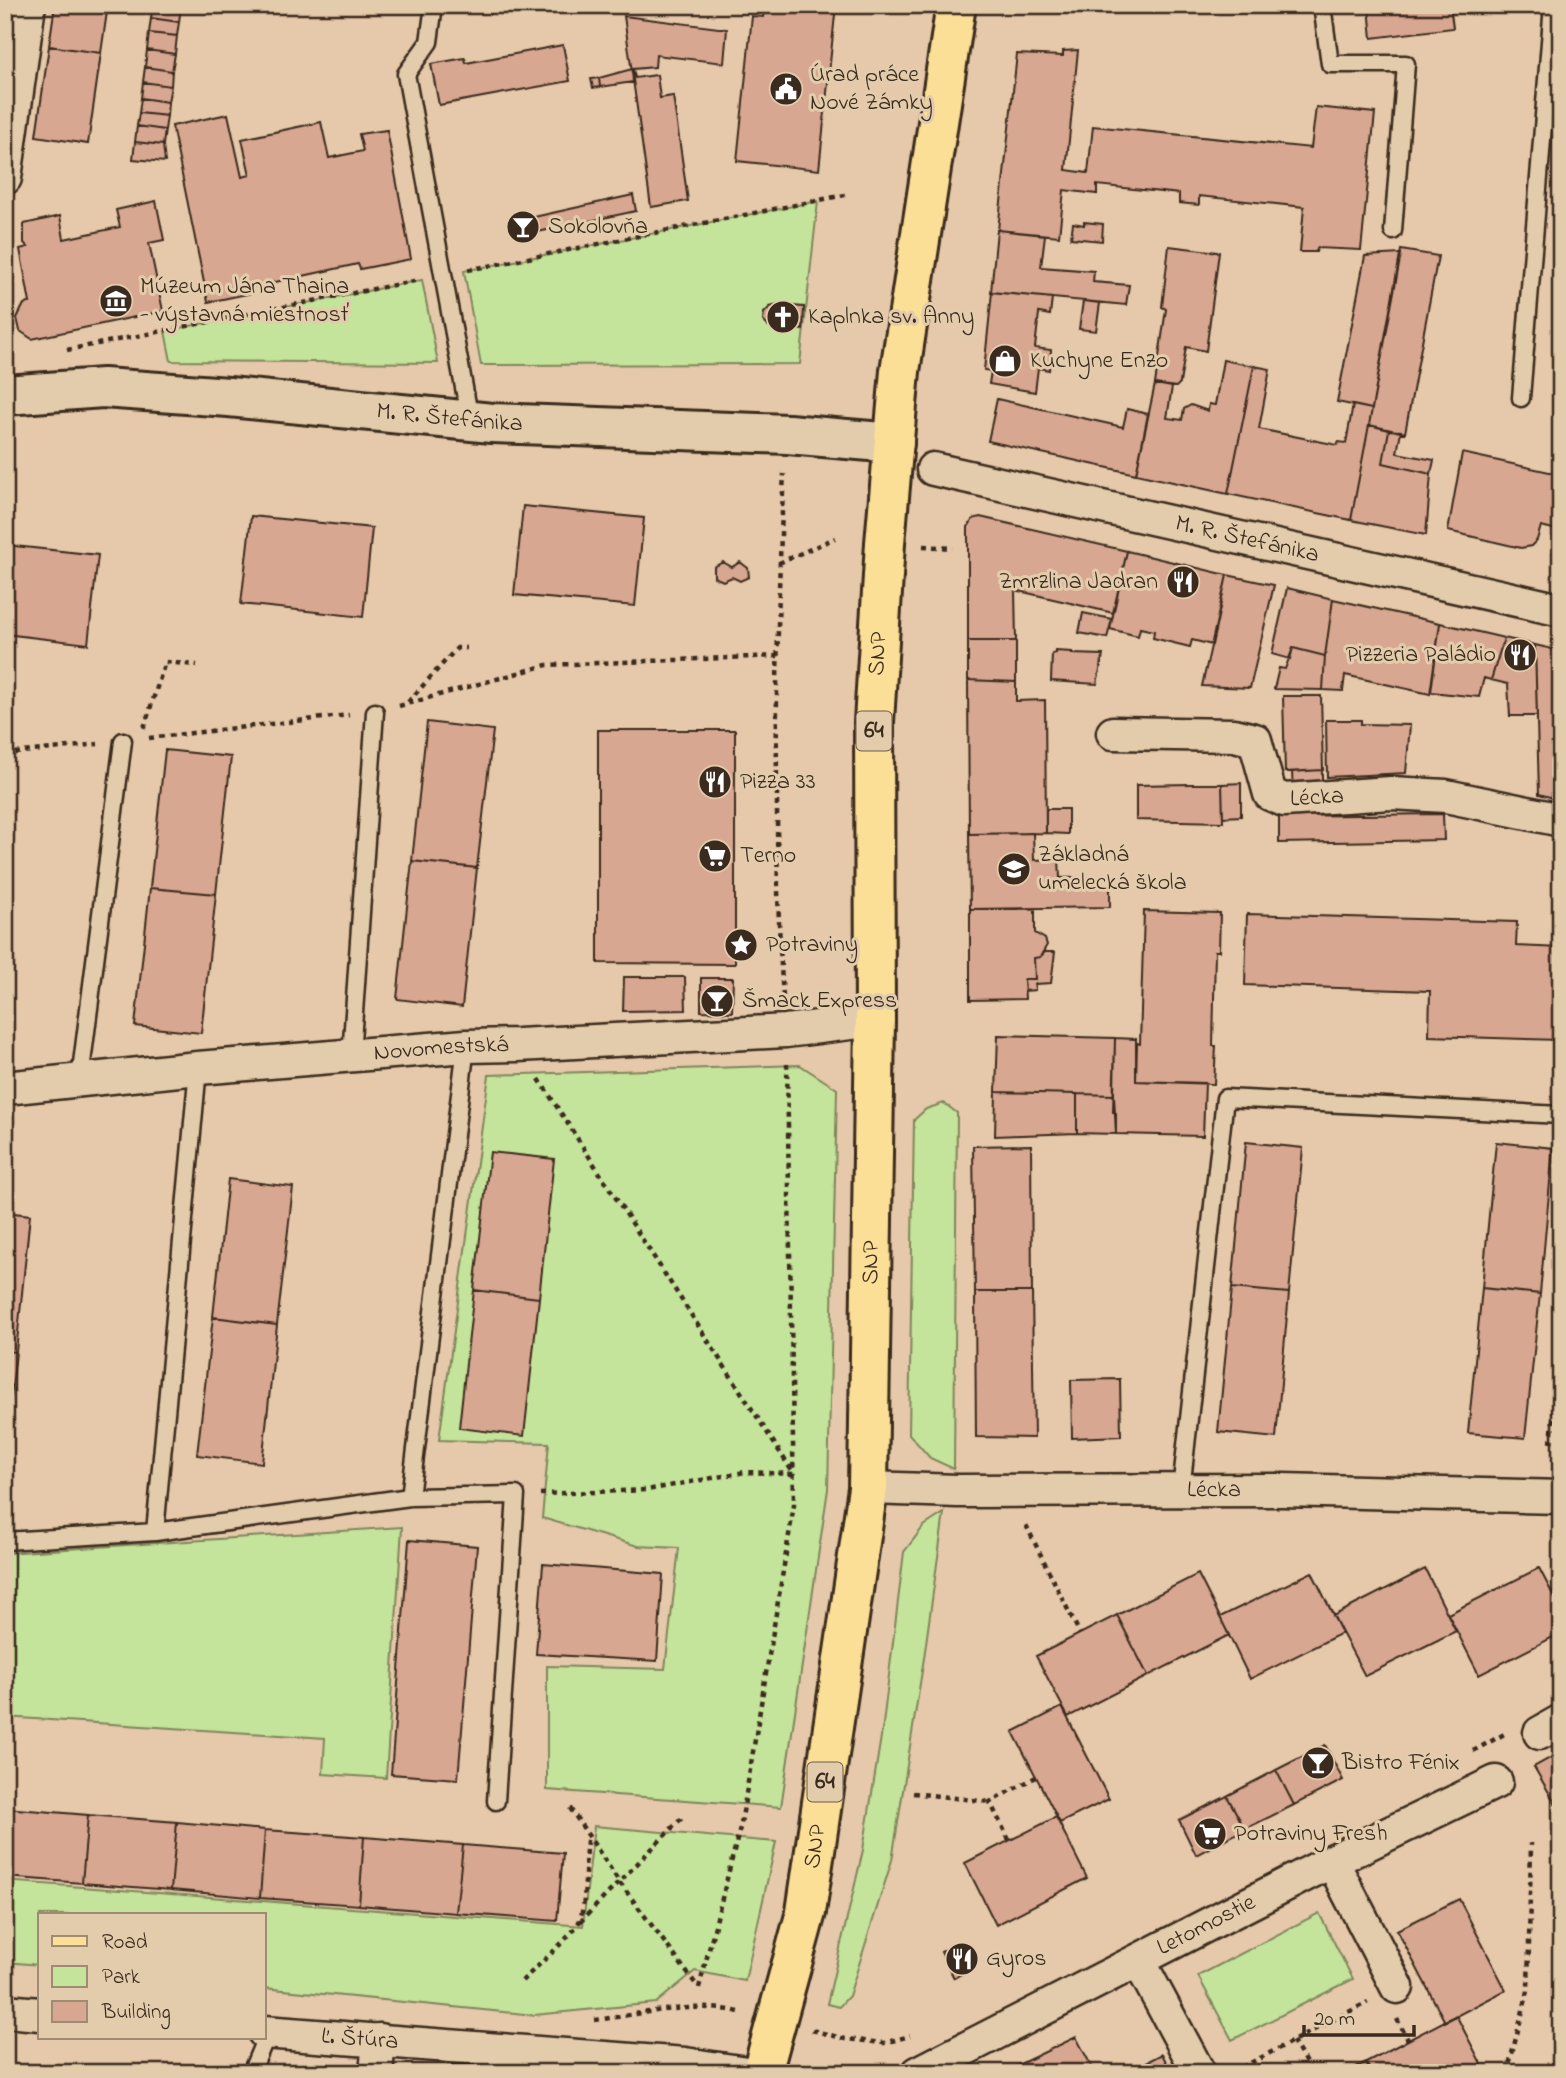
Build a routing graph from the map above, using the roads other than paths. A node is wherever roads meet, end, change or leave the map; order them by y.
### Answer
1 (29, 5) edge
2 (434, 5) edge
3 (956, 5) edge
4 (1322, 5) edge
5 (1553, 5) edge
6 (5, 178) edge
7 (1393, 231) dead end
8 (5, 395) edge
9 (1521, 398) dead end
10 (471, 421) junction
11 (894, 443) junction
12 (933, 470) dead end
13 (1561, 610) edge
14 (375, 712) road end
15 (1113, 733) dead end
16 (123, 741) road end
17 (1561, 820) edge
18 (875, 1020) junction
19 (466, 1046) junction
20 (351, 1056) junction
21 (198, 1068) junction
22 (80, 1079) junction
23 (5, 1088) edge
24 (1561, 1115) edge
25 (868, 1488) junction
26 (1181, 1490) junction
27 (410, 1497) junction
28 (1561, 1497) edge
29 (155, 1532) junction
30 (5, 1541) edge
31 (1496, 1782) dead end
32 (496, 1801) dead end
33 (1332, 1861) junction
34 (1139, 1961) junction
35 (1396, 1987) road end
36 (5, 2011) edge
37 (38, 2014) edge
38 (266, 2032) edge
39 (263, 2039) edge
40 (379, 2040) junction
41 (547, 2063) edge
42 (251, 2073) edge
43 (376, 2073) edge
44 (747, 2073) edge
45 (762, 2073) edge
46 (918, 2073) edge
47 (1199, 2073) edge

1 - 6 street
2 - 10 lane
3 - 11 main road, 64
4 - 7 lane
5 - 9 lane
8 - 10 street, M. R. Štefánika
10 - 11 street, M. R. Štefánika
11 - 18 main road, SNP / 64
12 - 13 street, M. R. Štefánika
14 - 20 lane
15 - 17 street, Lécka
16 - 22 lane
18 - 19 street, Novomestská
18 - 25 main road, SNP / 64
19 - 20 street, Novomestská
19 - 27 lane
20 - 21 street, Novomestská
21 - 22 street, Novomestská
21 - 29 lane
22 - 23 street, Novomestská
24 - 26 lane
25 - 26 street, Lécka
25 - 45 main road, SNP / 64
26 - 28 street, Lécka
27 - 29 lane
27 - 32 lane
29 - 30 lane
31 - 33 street, Letomostie
33 - 34 street, Letomostie
33 - 35 street
34 - 46 street, Letomostie
34 - 47 street
36 - 37 street
38 - 40 street, Ľ. Štúra
39 - 42 lane
40 - 41 street, Ľ. Štúra
40 - 43 street
41 - 44 street, Ľ. Štúra

